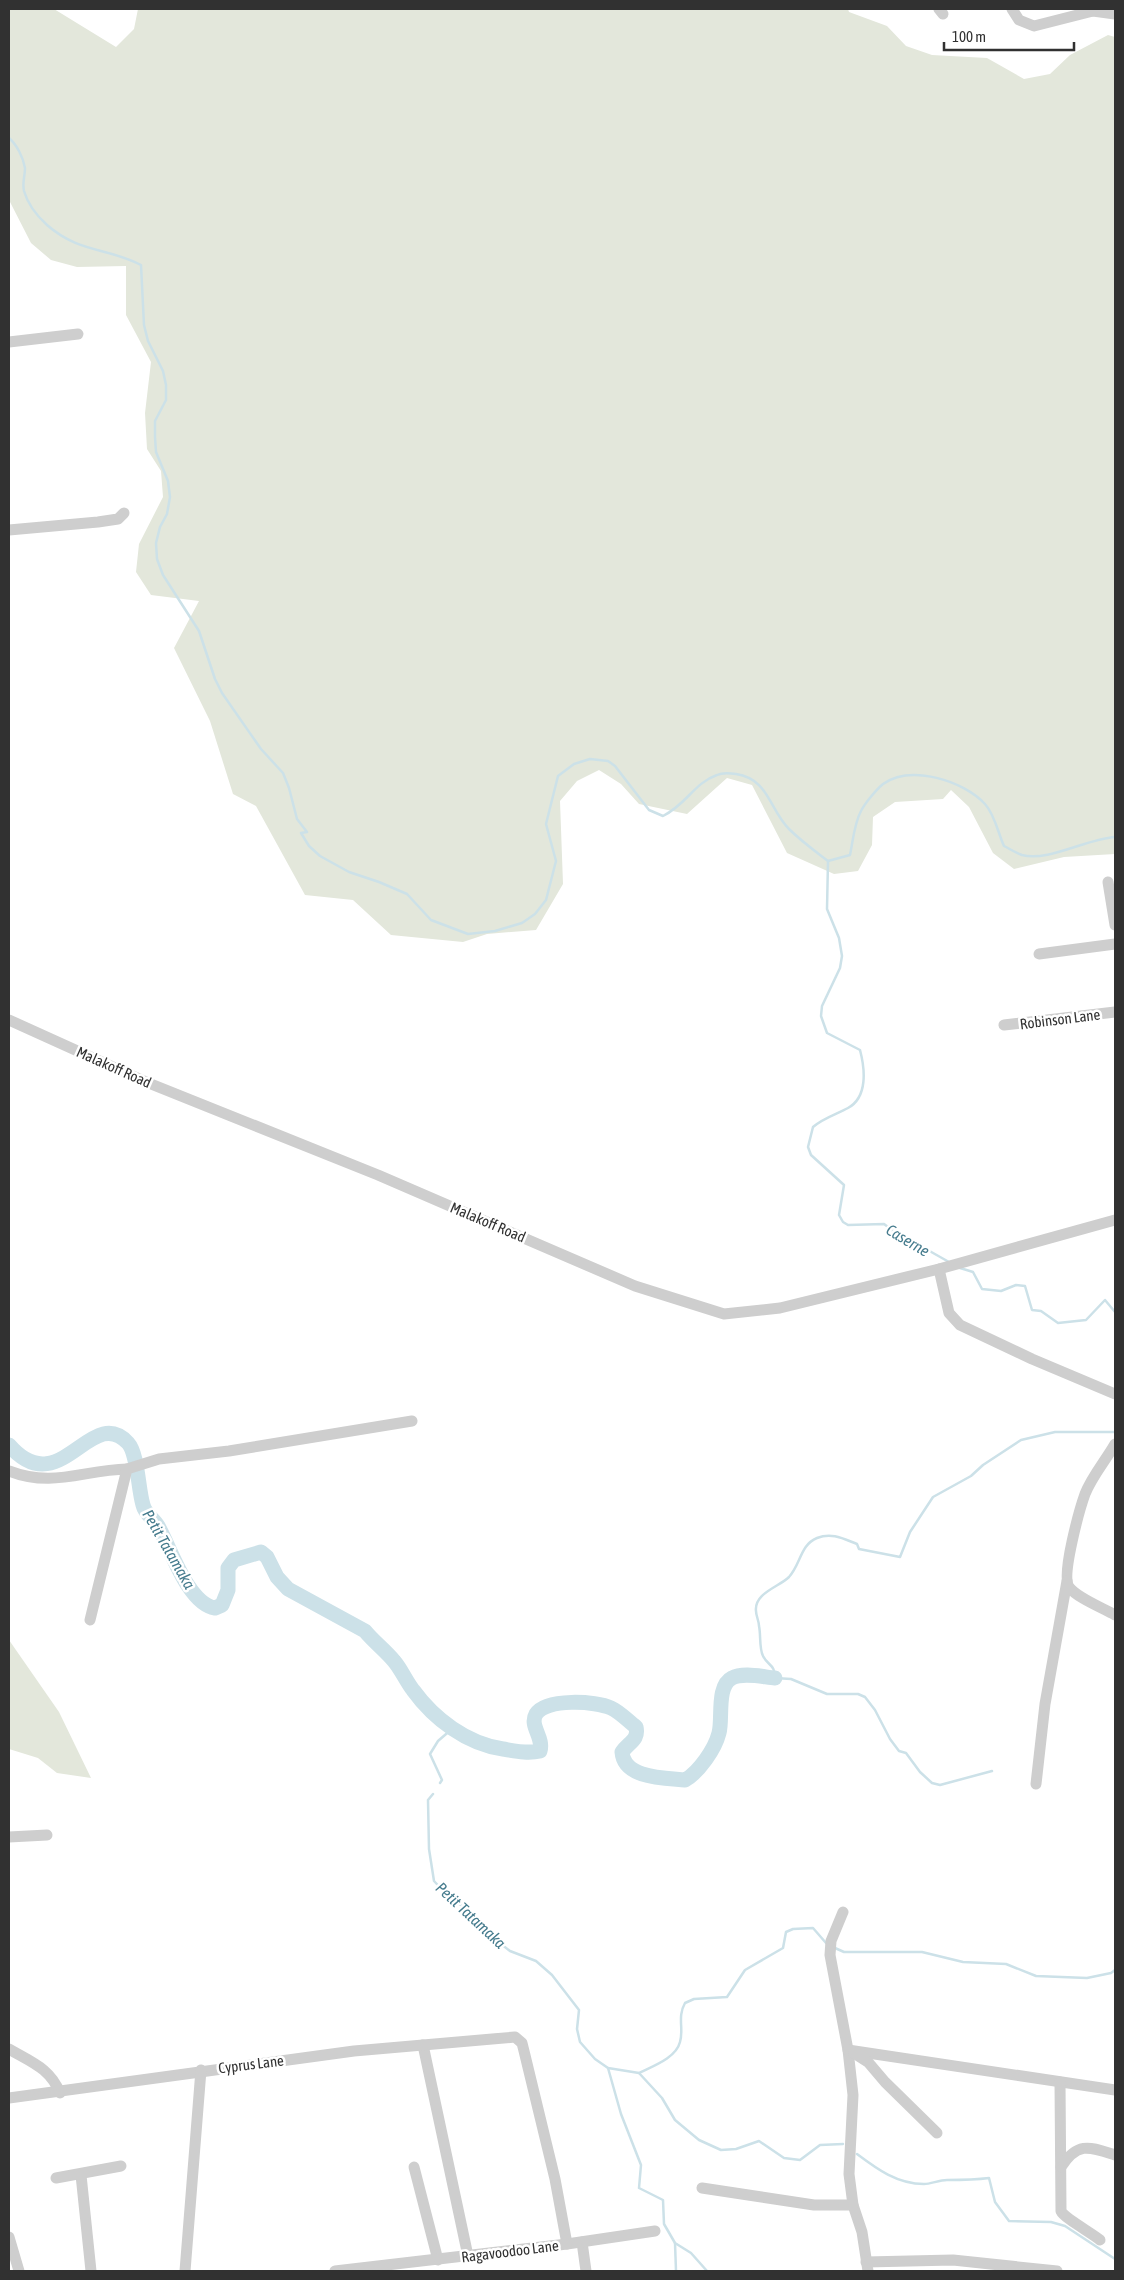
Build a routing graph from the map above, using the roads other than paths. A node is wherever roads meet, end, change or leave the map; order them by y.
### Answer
1 (1012, 9) edge
2 (1093, 10) edge
3 (1115, 14) edge
4 (78, 334) dead end
5 (9, 342) edge
6 (124, 513) dead end
7 (9, 530) edge
8 (1108, 882) dead end
9 (1115, 926) edge
10 (1115, 944) edge
11 (1039, 954) dead end
12 (1115, 1012) edge
13 (9, 1020) edge
14 (1004, 1025) dead end
15 (1115, 1220) edge
16 (943, 1268) junction
17 (1115, 1394) edge
18 (412, 1421) dead end
19 (1115, 1444) edge
20 (127, 1469) junction
21 (9, 1471) edge
22 (1067, 1581) junction
23 (1115, 1615) edge
24 (90, 1620) dead end
25 (1036, 1784) dead end
26 (47, 1835) dead end
27 (9, 1838) edge
28 (843, 1912) dead end
29 (423, 2045) junction
30 (9, 2049) edge
31 (848, 2050) junction
32 (201, 2070) junction
33 (1115, 2077) edge
34 (1060, 2082) junction
35 (1113, 2089) edge
36 (60, 2093) junction
37 (9, 2098) edge
38 (937, 2133) dead end
39 (1115, 2155) edge
40 (121, 2166) dead end
41 (414, 2167) dead end
42 (1061, 2167) junction
43 (82, 2175) junction
44 (56, 2178) dead end
45 (702, 2188) dead end
46 (853, 2205) junction
47 (655, 2231) dead end
48 (9, 2237) edge
49 (1100, 2240) dead end
50 (582, 2242) junction
51 (567, 2244) junction
52 (468, 2256) junction
53 (438, 2260) junction
54 (867, 2266) edge
55 (406, 2268) edge
56 (18, 2271) edge
57 (91, 2271) edge
58 (186, 2271) edge
59 (335, 2271) edge
60 (586, 2271) edge
61 (1057, 2271) edge

1 - 2 street
2 - 3 street
4 - 5 street
6 - 7 street
8 - 9 street
10 - 11 street
12 - 14 street, Robinson Lane
13 - 16 street, Malakoff Road
15 - 16 street, Malakoff Road
16 - 17 street
18 - 20 street
19 - 22 street
20 - 21 street
20 - 24 street
22 - 23 street
22 - 25 street
26 - 27 street
28 - 31 street
29 - 32 street, Cyprus Lane
29 - 51 street, Cyprus Lane
29 - 52 street
30 - 36 street
31 - 34 street
31 - 38 street
31 - 46 street
32 - 36 street, Cyprus Lane
32 - 58 street
33 - 35 street
34 - 35 street
34 - 42 street
36 - 37 street, Cyprus Lane
39 - 42 street
40 - 43 street
41 - 53 street
42 - 49 street
43 - 44 street
43 - 57 street
45 - 46 street
46 - 54 street
47 - 50 street, Ragavoodoo Lane
48 - 56 street
50 - 51 street, Ragavoodoo Lane
50 - 60 street
51 - 52 street, Ragavoodoo Lane
52 - 53 street, Ragavoodoo Lane
53 - 55 street, Ragavoodoo Lane
54 - 61 street
55 - 59 street, Ragavoodoo Lane

